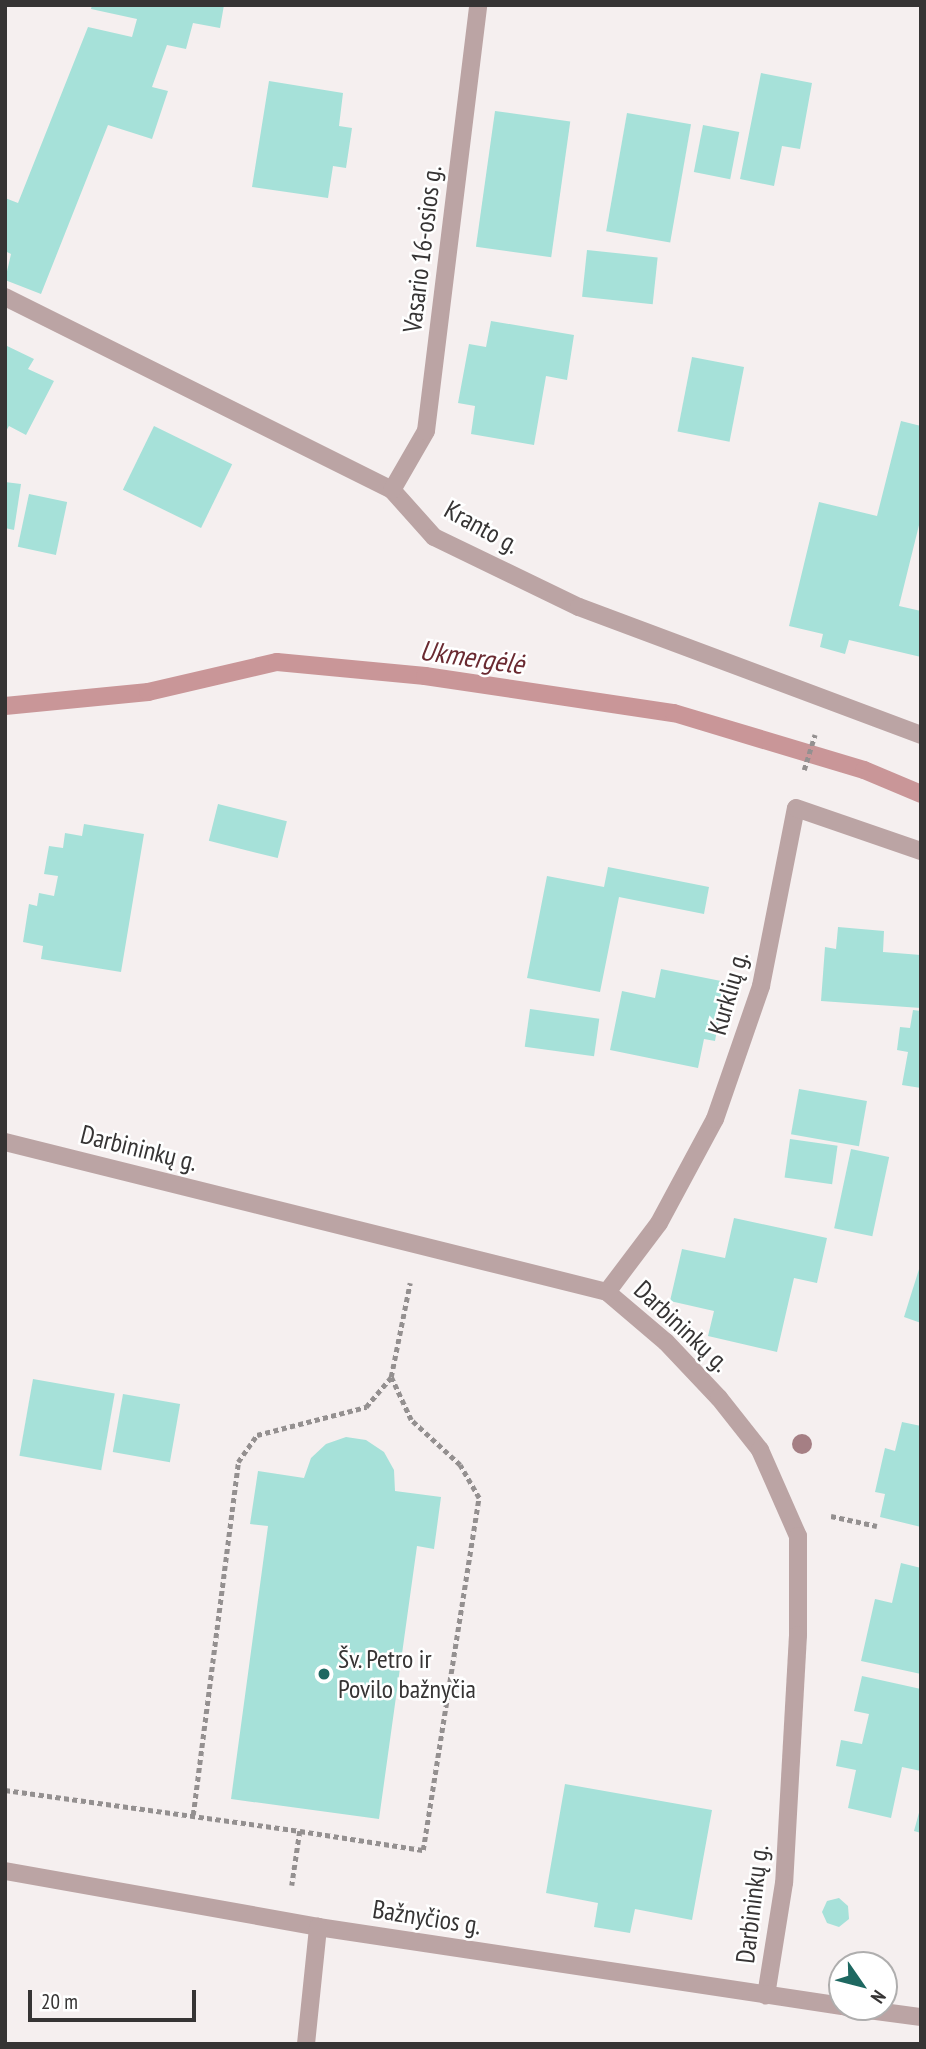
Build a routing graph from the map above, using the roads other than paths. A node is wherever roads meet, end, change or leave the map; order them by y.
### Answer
1 (478, 5) edge
2 (5, 297) edge
3 (392, 490) junction
4 (921, 735) edge
5 (921, 851) edge
6 (5, 1142) edge
7 (607, 1292) junction
8 (5, 1871) edge
9 (318, 1927) junction
10 (766, 1996) junction
11 (828, 2005) edge
12 (898, 2014) edge
13 (921, 2017) edge
14 (306, 2044) edge

1 - 3 street, Vasario 16-osios g.
2 - 3 street, Kranto g.
3 - 4 street, Kranto g.
5 - 7 street, Kurklių g.
6 - 7 street, Darbininkų g.
7 - 10 street, Darbininkų g.
8 - 9 street, Bažnyčios g.
9 - 10 street, Bažnyčios g.
9 - 14 street
10 - 11 street, Bažnyčios g.
12 - 13 street, Bažnyčios g.

